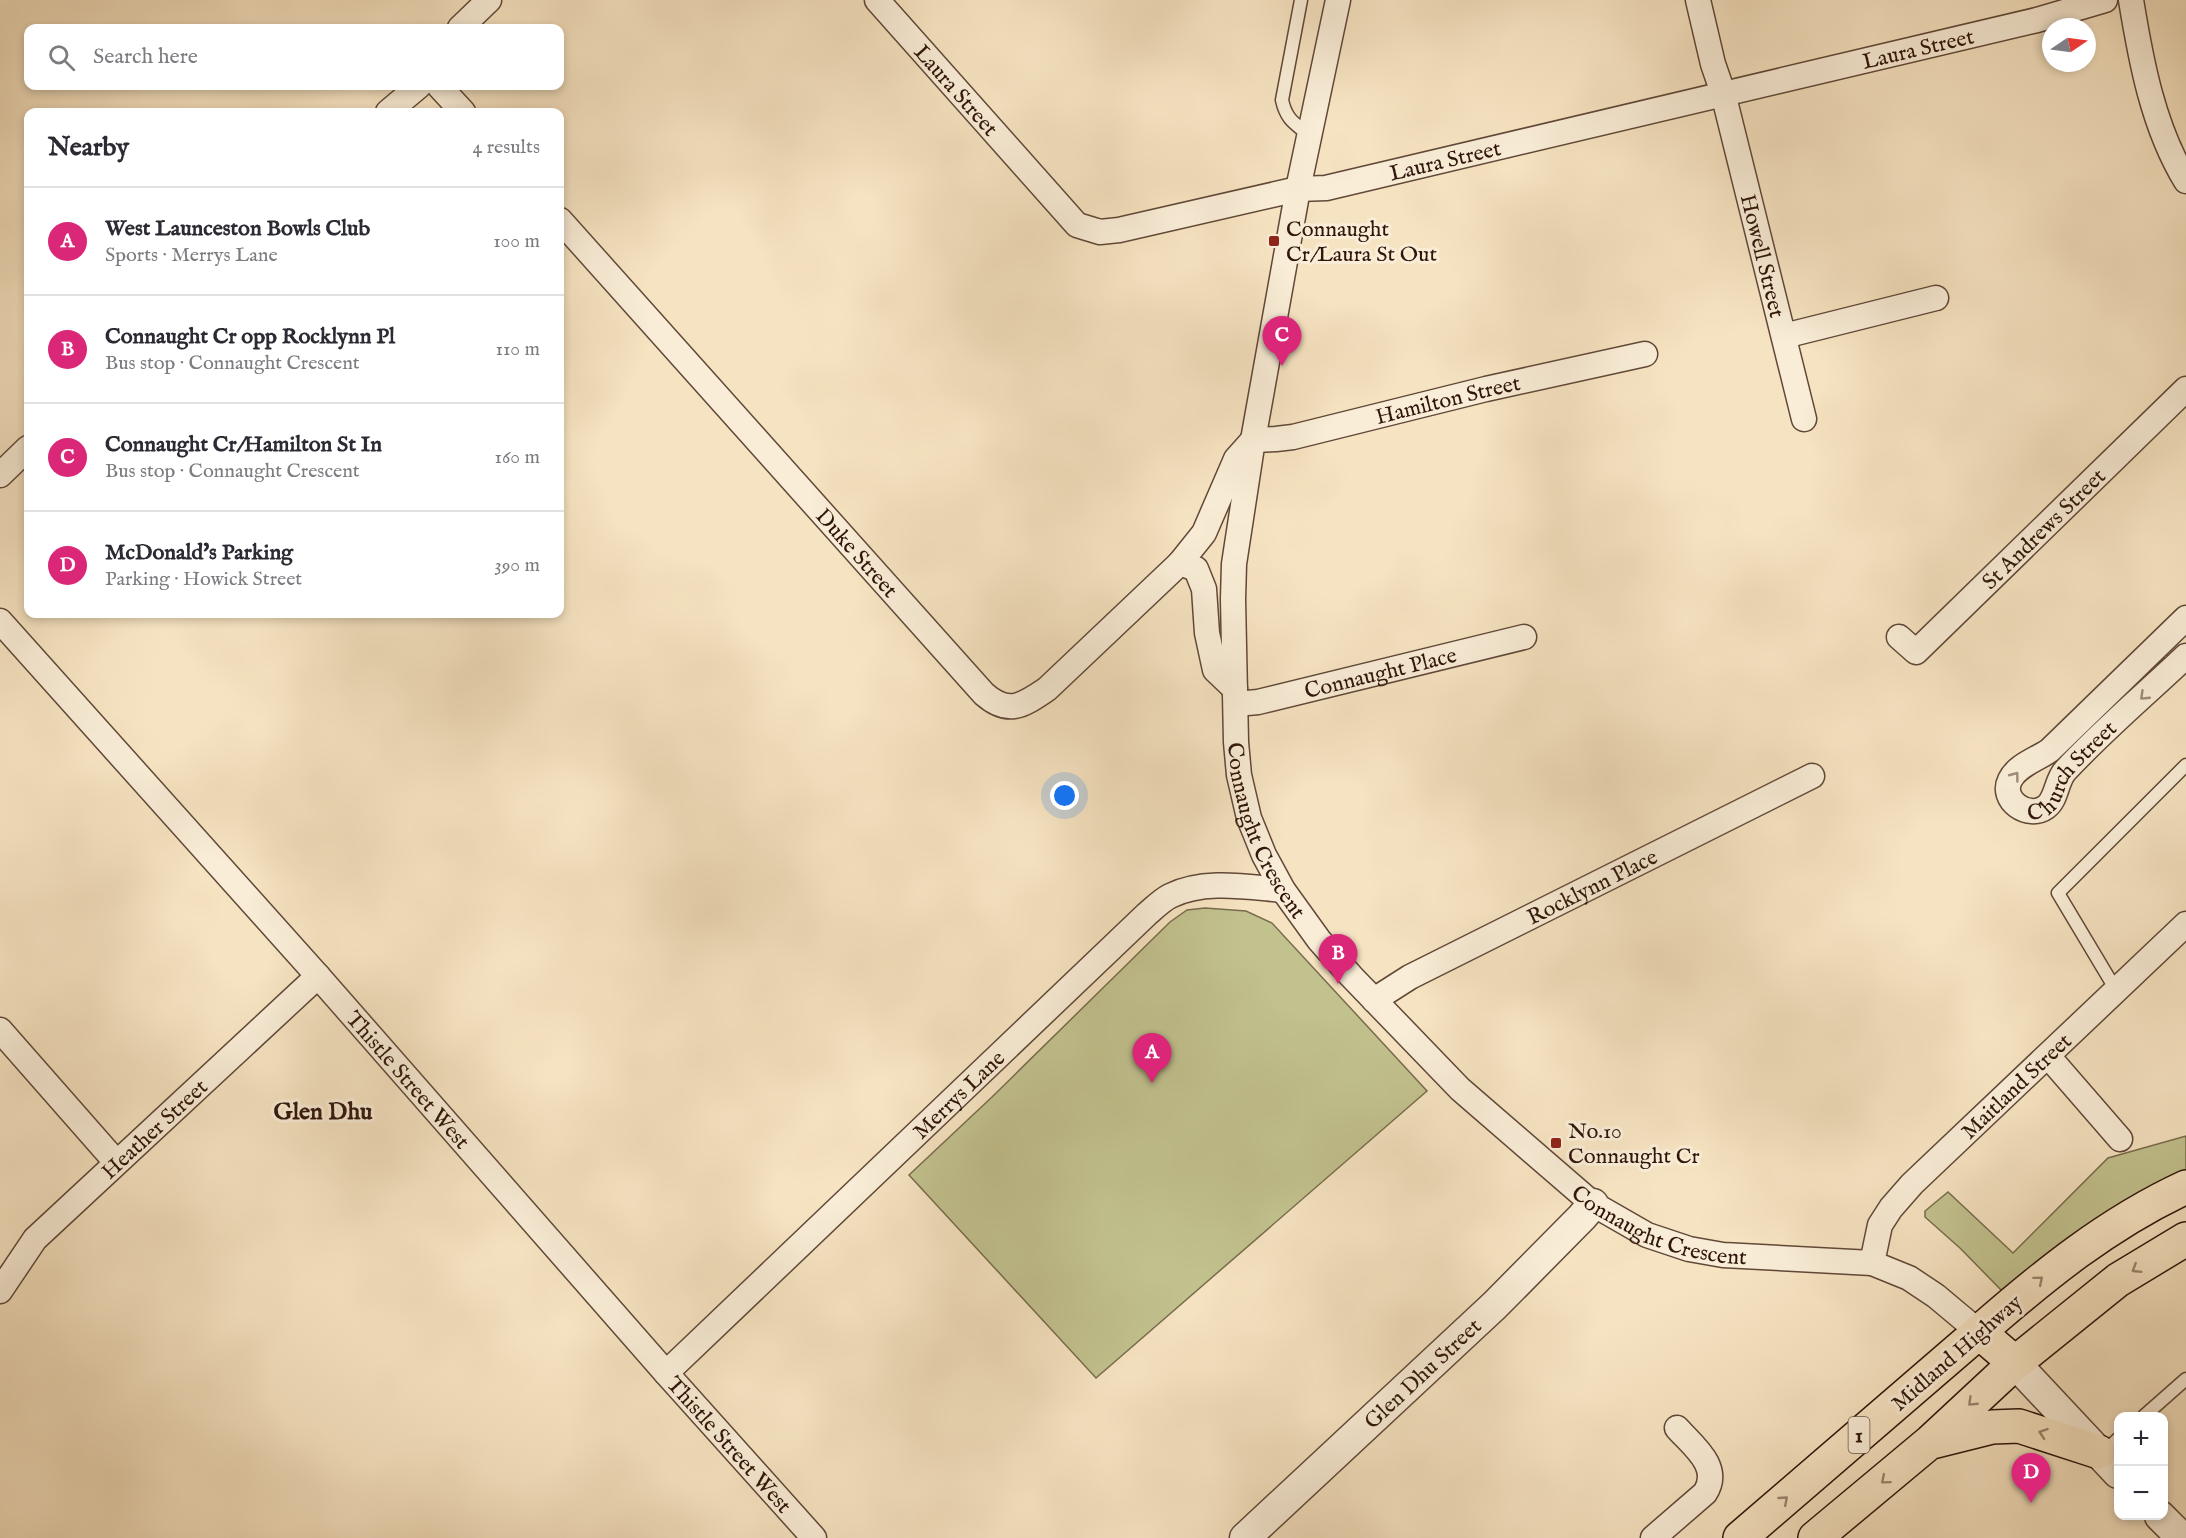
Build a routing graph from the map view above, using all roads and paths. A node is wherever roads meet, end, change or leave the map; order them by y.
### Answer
1 (489, 0) edge
2 (877, 0) edge
3 (1301, 0) edge
4 (1338, 0) edge
5 (1698, 0) edge
6 (2105, 0) edge
7 (2131, 0) edge
8 (464, 24) edge
9 (413, 90) edge
10 (443, 90) edge
11 (1723, 93) junction
12 (393, 108) edge
13 (459, 108) edge
14 (1309, 135) junction
15 (2186, 181) edge
16 (1298, 189) junction
17 (564, 224) edge
18 (1936, 298) dead end
19 (1784, 336) junction
20 (1645, 354) dead end
21 (2186, 389) edge
22 (1804, 418) dead end
23 (1253, 440) junction
24 (24, 452) edge
25 (0, 475) edge
26 (1180, 563) junction
27 (2186, 618) edge
28 (0, 621) edge
29 (1524, 637) dead end
30 (1899, 637) dead end
31 (2186, 656) edge
32 (1236, 696) junction
33 (2186, 765) edge
34 (1812, 776) dead end
35 (1283, 890) junction
36 (2186, 924) edge
37 (318, 976) junction
38 (2116, 990) junction
39 (1374, 1000) junction
40 (0, 1030) edge
41 (2048, 1056) junction
42 (2120, 1139) dead end
43 (116, 1162) junction
44 (2186, 1187) edge
45 (1593, 1203) junction
46 (2186, 1239) edge
47 (1872, 1263) junction
48 (0, 1291) edge
49 (1979, 1332) junction
50 (2015, 1363) junction
51 (666, 1373) junction
52 (2186, 1379) edge
53 (2149, 1412) edge
54 (1677, 1428) dead end
55 (1930, 1442) junction
56 (2109, 1455) edge
57 (2165, 1520) edge
58 (814, 1538) edge
59 (1245, 1538) edge
60 (1653, 1538) edge
61 (1740, 1538) edge
62 (1815, 1538) edge
63 (2182, 1538) edge

1 - 8 street
2 - 16 street, Laura Street
3 - 14 lane
4 - 14 street, Connaught Crescent
5 - 11 street, Howell Street
6 - 11 street, Laura Street
7 - 15 street
9 - 12 street
10 - 13 street
11 - 16 street, Laura Street
11 - 19 street, Howell Street
14 - 16 street, Connaught Crescent
16 - 23 street, Connaught Crescent
17 - 26 street, Duke Street
18 - 19 street
19 - 22 street, Howell Street
20 - 23 street, Hamilton Street
21 - 30 street, St Andrews Street
23 - 26 street, Duke Street
23 - 32 street, Connaught Crescent
24 - 25 street
26 - 32 street
31 -> 27 street, Church Street
28 - 37 street, Thistle Street West
29 - 32 street, Connaught Place
32 - 35 street, Connaught Crescent
33 - 38 lane
34 - 39 street, Rocklynn Place
35 - 39 street, Connaught Crescent
35 - 51 street, Merrys Lane
36 - 38 street, Maitland Street
37 - 43 street, Heather Street
37 - 51 street, Thistle Street West
38 - 41 street, Maitland Street
39 - 45 street, Connaught Crescent
40 - 43 street
41 - 42 street
41 - 47 street, Maitland Street
43 - 48 street, Heather Street
49 -> 44 highway, Midland Highway / 1
45 - 47 street, Connaught Crescent
45 - 59 street, Glen Dhu Street
46 -> 50 highway, Midland Highway / 1
47 - 49 street, Connaught Crescent
49 - 50 highway
61 -> 49 highway, Midland Highway / 1
50 -> 55 highway, Midland Highway / 1
50 - 56 street
51 - 58 street, Thistle Street West
52 - 53 lane
54 - 60 street
56 -> 55 highway
55 -> 62 highway, Midland Highway / 1
57 - 63 street

